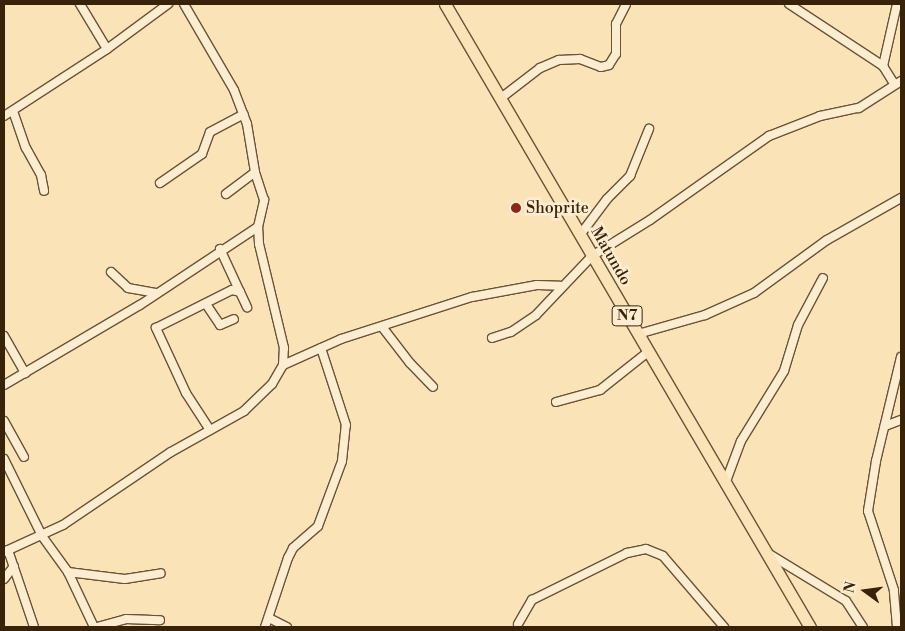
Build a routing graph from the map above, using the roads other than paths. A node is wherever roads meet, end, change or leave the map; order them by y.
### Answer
1 (80, 4) edge
2 (168, 4) edge
3 (184, 4) edge
4 (445, 4) edge
5 (626, 4) edge
6 (789, 4) edge
7 (897, 4) edge
8 (107, 49) junction
9 (883, 66) junction
10 (898, 83) edge
11 (500, 98) junction
12 (13, 111) junction
13 (244, 114) junction
14 (4, 116) edge
15 (649, 129) dead end
16 (255, 172) junction
17 (160, 183) dead end
18 (44, 191) dead end
19 (226, 194) dead end
20 (901, 198) edge
21 (258, 226) junction
22 (580, 235) junction
23 (220, 249) junction
24 (592, 256) junction
25 (111, 272) dead end
26 (823, 278) dead end
27 (560, 286) junction
28 (240, 292) junction
29 (156, 293) junction
30 (206, 304) junction
31 (247, 307) dead end
32 (234, 319) dead end
33 (383, 328) junction
34 (638, 334) junction
35 (4, 336) edge
36 (492, 338) dead end
37 (321, 348) junction
38 (648, 352) junction
39 (901, 357) edge
40 (283, 366) junction
41 (25, 373) junction
42 (4, 385) edge
43 (433, 387) dead end
44 (556, 402) dead end
45 (901, 420) edge
46 (4, 421) edge
47 (885, 426) junction
48 (210, 430) junction
49 (24, 457) dead end
50 (4, 459) edge
51 (725, 484) junction
52 (42, 536) junction
53 (5, 551) edge
54 (769, 554) junction
55 (14, 566) junction
56 (68, 572) junction
57 (161, 573) dead end
58 (4, 579) edge
59 (269, 618) junction
60 (160, 620) dead end
61 (518, 624) dead end
62 (34, 627) edge
63 (96, 627) edge
64 (265, 627) edge
65 (287, 627) edge
66 (724, 627) edge
67 (810, 627) edge
68 (862, 627) edge
69 (897, 627) edge

1 - 8 street
2 - 8 street
3 - 13 street
4 - 11 main road, Matundo / N7
5 - 11 street
6 - 9 street
7 - 9 street
8 - 12 street
9 - 10 street
10 - 24 street
11 - 22 main road, Matundo / N7
12 - 14 street
12 - 18 street
13 - 16 street
13 - 17 street
15 - 22 street
16 - 19 street
16 - 21 street
20 - 34 street
21 - 23 street
21 - 40 street
22 - 24 main road, Matundo / N7
23 - 28 street
23 - 29 street
24 - 27 street
24 - 34 main road, Matundo / N7
25 - 29 street
26 - 51 street
27 - 33 street
27 - 36 street
28 - 30 street
28 - 31 street
29 - 41 street
30 - 32 street
30 - 48 street
33 - 37 street
33 - 43 street
34 - 38 main road, Matundo / N7
35 - 41 street
37 - 40 street
37 - 59 street
38 - 44 street
38 - 51 main road, Matundo / N7
39 - 47 street
40 - 48 street
41 - 42 street
45 - 47 street
46 - 49 street
47 - 69 street
48 - 52 street
50 - 52 street
51 - 54 main road, Matundo / N7
52 - 53 street
52 - 56 street
53 - 55 street
54 - 67 main road, Matundo / N7
54 - 68 street
55 - 58 street
55 - 62 street
56 - 57 street
56 - 63 street
59 - 64 street
59 - 65 street
60 - 63 street
61 - 66 street

